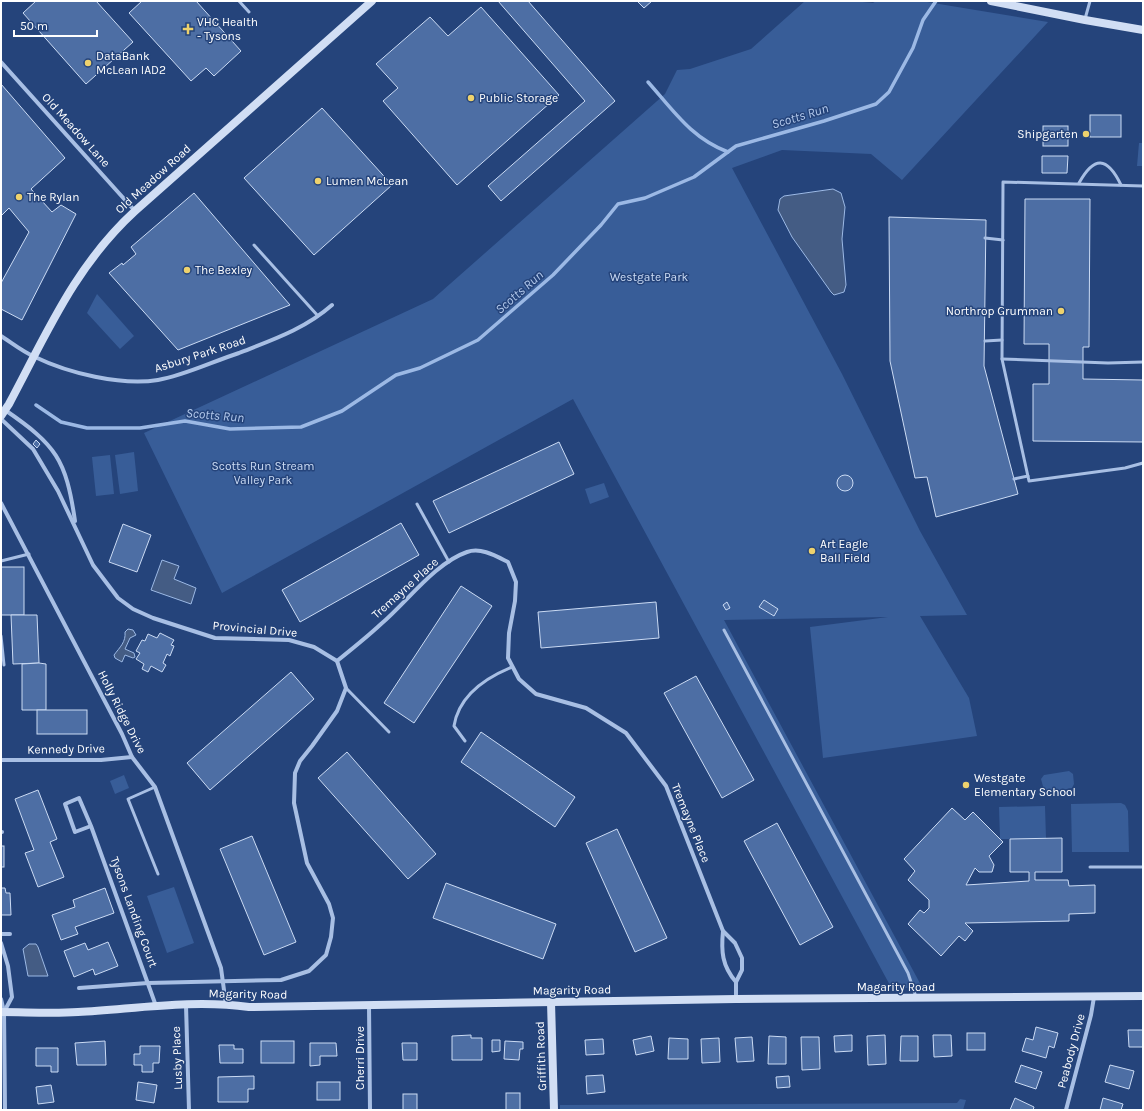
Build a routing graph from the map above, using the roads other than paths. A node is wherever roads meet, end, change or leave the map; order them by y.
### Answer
1 (239, 1) edge
2 (372, 1) edge
3 (991, 1) edge
4 (1090, 1) edge
5 (249, 12) dead end
6 (1085, 20) junction
7 (1143, 30) edge
8 (1, 62) edge
9 (1079, 183) junction
10 (1121, 185) junction
11 (1143, 186) edge
12 (135, 211) junction
13 (986, 238) dead end
14 (1003, 240) junction
15 (254, 245) dead end
16 (332, 305) dead end
17 (319, 317) junction
18 (1, 336) edge
19 (1002, 340) junction
20 (985, 341) dead end
21 (34, 357) junction
22 (1002, 359) junction
23 (1143, 362) edge
24 (2, 415) edge
25 (1143, 463) edge
26 (1028, 476) junction
27 (1014, 479) dead end
28 (1, 503) edge
29 (417, 504) dead end
30 (76, 525) junction
31 (29, 554) junction
32 (1, 561) edge
33 (449, 562) junction
34 (724, 630) dead end
35 (1, 636) edge
36 (337, 661) junction
37 (4, 665) dead end
38 (512, 667) junction
39 (346, 688) junction
40 (389, 732) dead end
41 (465, 741) dead end
42 (132, 757) junction
43 (1, 760) edge
44 (155, 787) junction
45 (91, 826) junction
46 (1090, 867) dead end
47 (1142, 867) dead end
48 (158, 874) dead end
49 (723, 931) junction
50 (1, 934) edge
51 (10, 934) dead end
52 (1, 943) edge
53 (223, 980) junction
54 (736, 982) junction
55 (148, 983) junction
56 (79, 988) dead end
57 (1094, 996) junction
58 (1143, 996) edge
59 (1, 999) edge
60 (736, 999) junction
61 (917, 999) junction
62 (551, 1002) junction
63 (186, 1005) junction
64 (226, 1005) junction
65 (369, 1005) junction
66 (156, 1006) junction
67 (3, 1012) edge
68 (5, 1110) edge
69 (188, 1110) edge
70 (370, 1110) edge
71 (554, 1110) edge
72 (1066, 1110) edge

1 - 5 lane
2 - 12 main road, Old Meadow Road
3 - 6 main road
4 - 6 lane
6 - 7 main road
8 - 12 street, Old Meadow Lane
9 - 10 lane
9 - 10 lane
9 - 14 lane
10 - 11 lane
12 - 21 main road, Old Meadow Road
13 - 14 lane
14 - 19 lane
15 - 17 lane
16 - 17 street, Asbury Park Road
17 - 21 street, Asbury Park Road
18 - 21 street, Asbury Park Road
19 - 20 lane
19 - 22 lane
21 - 24 main road, Old Meadow Road
22 - 23 lane
22 - 26 lane
24 - 30 street, Provincial Drive
24 - 30 street, Provincial Drive
25 - 26 lane
26 - 27 lane
28 - 31 street, Holly Ridge Drive
29 - 33 lane
30 - 36 street, Provincial Drive
31 - 32 lane
31 - 42 street, Holly Ridge Drive
33 - 36 street, Tremayne Place
33 - 38 street, Tremayne Place
34 - 61 lane
35 - 37 lane
36 - 39 street
38 - 41 lane
38 - 49 street, Tremayne Place
39 - 40 lane
39 - 53 street
42 - 43 street, Kennedy Drive
42 - 44 street, Holly Ridge Drive
44 - 48 lane
44 - 53 street, Holly Ridge Drive
45 - 45 street, Tysons Landing Court
45 - 55 street, Tysons Landing Court
46 - 47 lane
49 - 54 street, Tremayne Place
49 - 54 street, Tremayne Place
50 - 51 street
52 - 67 street
53 - 55 street
53 - 64 street, Holly Ridge Drive
54 - 60 street, Tremayne Place
55 - 56 street
55 - 66 street, Tysons Landing Court
57 - 58 main road, Magarity Road
57 - 61 main road, Magarity Road
57 - 72 street, Peabody Drive
59 - 67 street
60 - 61 main road, Magarity Road
60 - 62 main road, Magarity Road
62 - 65 main road, Magarity Road
62 - 71 main road, Griffith Road
63 - 64 main road, Magarity Road
63 - 66 main road, Magarity Road
63 - 69 street, Lusby Place
64 - 65 main road, Magarity Road
65 - 70 street, Cherri Drive
66 - 67 main road, Magarity Road
67 - 68 street

